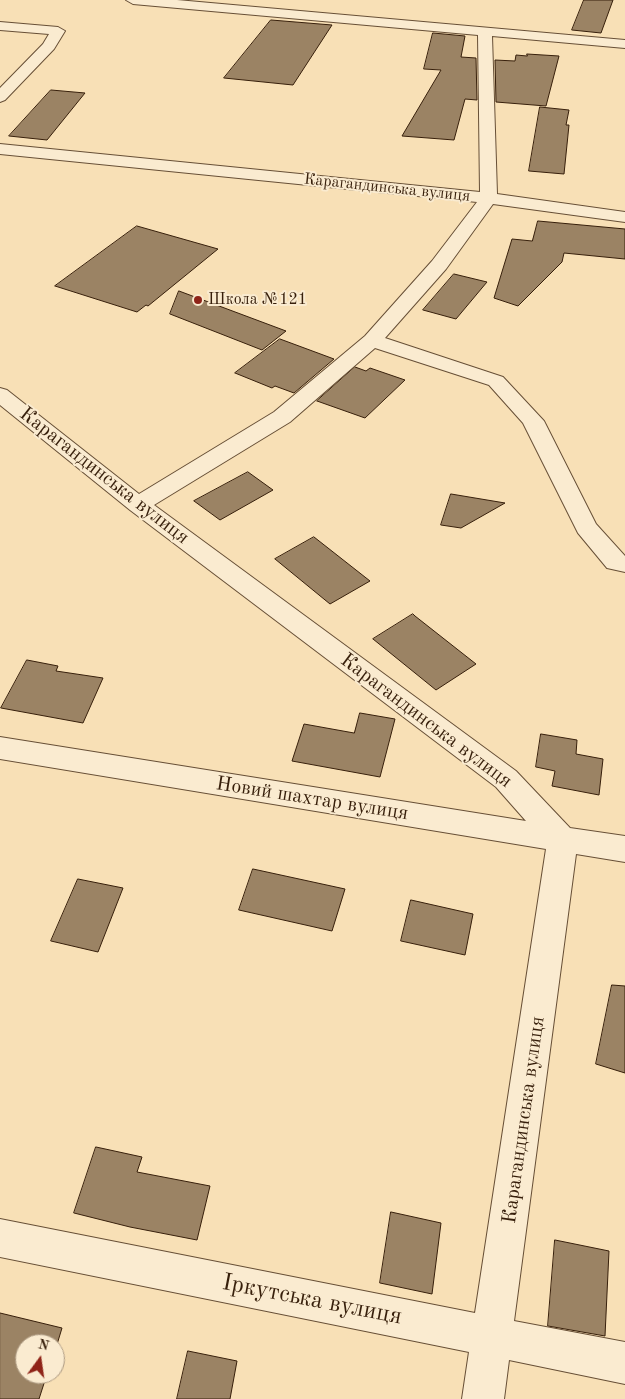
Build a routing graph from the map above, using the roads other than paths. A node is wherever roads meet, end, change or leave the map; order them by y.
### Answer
1 (133, 0) edge
2 (0, 26) edge
3 (484, 31) junction
4 (625, 44) edge
5 (0, 97) edge
6 (0, 149) edge
7 (488, 198) junction
8 (625, 217) edge
9 (372, 340) junction
10 (0, 394) edge
11 (138, 505) junction
12 (625, 564) edge
13 (0, 748) edge
14 (563, 840) junction
15 (625, 849) edge
16 (0, 1238) edge
17 (494, 1336) junction
18 (625, 1363) edge
19 (483, 1399) edge

1 - 3 street
2 - 5 street
3 - 4 street
3 - 7 street
6 - 7 street, Карагандинська вулиця
7 - 8 street, Карагандинська вулиця
7 - 9 street
9 - 11 street
9 - 12 street
10 - 11 street, Карагандинська вулиця
11 - 14 street, Карагандинська вулиця
13 - 14 street, Новий шахтар вулиця
14 - 15 street, Новий шахтар вулиця
14 - 17 street, Карагандинська вулиця
16 - 17 street, Іркутська вулиця
17 - 18 street, Іркутська вулиця
17 - 19 street, Карагандинська вулиця

